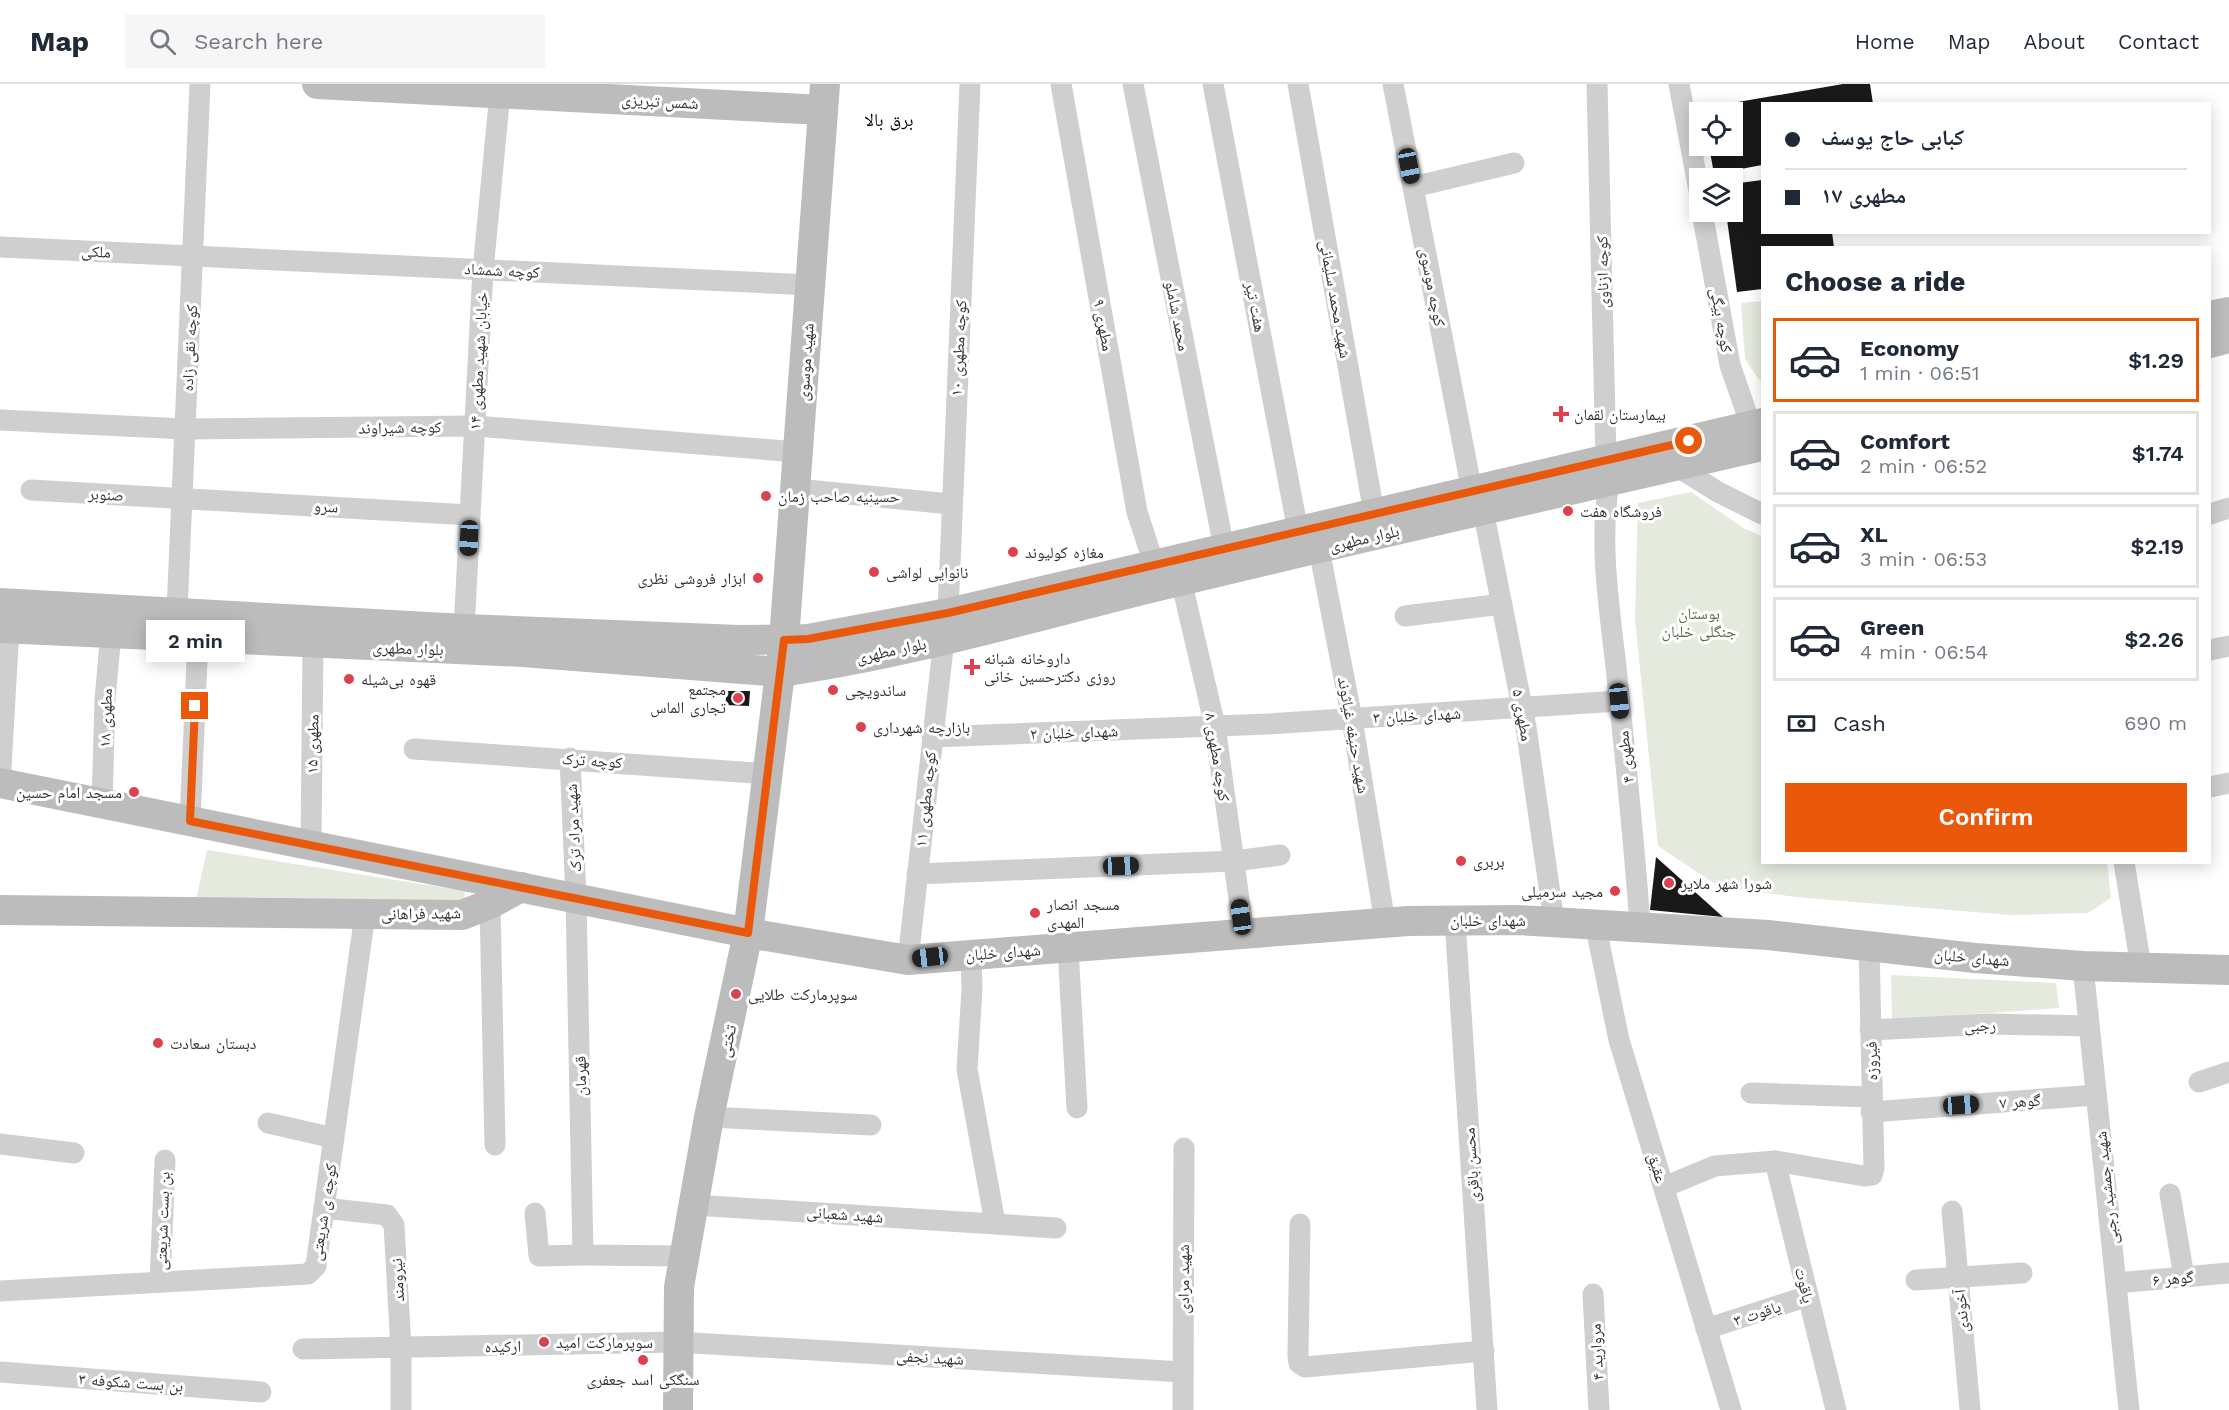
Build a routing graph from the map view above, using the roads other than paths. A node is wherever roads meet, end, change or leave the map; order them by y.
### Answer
1 (200, 84) edge
2 (318, 84) edge
3 (970, 84) edge
4 (1061, 84) edge
5 (1133, 84) edge
6 (1213, 84) edge
7 (1298, 84) edge
8 (1393, 84) edge
9 (1598, 84) edge
10 (1679, 84) edge
11 (594, 91) edge
12 (500, 93) junction
13 (824, 97) edge
14 (1514, 163) dead end
15 (1695, 168) edge
16 (1413, 187) junction
17 (1704, 222) edge
18 (0, 247) edge
19 (193, 256) junction
20 (483, 270) junction
21 (810, 285) junction
22 (2229, 312) edge
23 (2211, 316) edge
24 (2229, 338) edge
25 (2211, 343) edge
26 (0, 420) edge
27 (475, 426) junction
28 (185, 429) junction
29 (1759, 432) edge
30 (798, 452) junction
31 (1669, 468) junction
32 (1607, 471) junction
33 (796, 489) junction
34 (31, 490) dead end
35 (182, 498) junction
36 (1478, 501) junction
37 (951, 504) junction
38 (2229, 508) edge
39 (1374, 513) junction
40 (1761, 514) edge
41 (2211, 514) edge
42 (470, 515) junction
43 (1309, 540) junction
44 (1224, 548) junction
45 (1154, 564) junction
46 (1181, 580) junction
47 (1502, 604) junction
48 (177, 611) junction
49 (1405, 616) dead end
50 (3, 620) edge
51 (946, 626) junction
52 (464, 629) junction
53 (111, 633) junction
54 (198, 638) junction
55 (784, 640) junction
56 (313, 644) junction
57 (2229, 646) edge
58 (2211, 651) edge
59 (780, 672) junction
60 (1619, 701) junction
61 (1523, 709) junction
62 (1352, 719) junction
63 (1215, 726) junction
64 (932, 738) junction
65 (414, 748) dead end
66 (570, 758) junction
67 (769, 774) junction
68 (2229, 783) edge
69 (0, 784) edge
70 (2211, 787) edge
71 (102, 804) junction
72 (190, 821) junction
73 (311, 845) junction
74 (1280, 855) dead end
75 (1234, 861) junction
76 (2124, 864) edge
77 (918, 874) junction
78 (521, 887) junction
79 (576, 898) junction
80 (490, 904) junction
81 (0, 910) edge
82 (364, 914) junction
83 (1455, 920) junction
84 (1554, 921) junction
85 (1385, 923) junction
86 (1595, 923) junction
87 (1640, 925) junction
88 (748, 933) junction
89 (1244, 935) junction
90 (1869, 946) junction
91 (1068, 948) junction
92 (971, 954) junction
93 (908, 960) junction
94 (2083, 966) junction
95 (2141, 968) junction
96 (2229, 970) edge
97 (2090, 1026) junction
98 (1870, 1030) junction
99 (2229, 1072) edge
100 (2199, 1082) dead end
101 (1751, 1093) dead end
102 (2096, 1095) junction
103 (1871, 1104) junction
104 (1077, 1108) dead end
105 (709, 1118) junction
106 (268, 1123) dead end
107 (871, 1125) dead end
108 (334, 1138) junction
109 (0, 1144) edge
110 (495, 1145) dead end
111 (1184, 1148) dead end
112 (74, 1153) dead end
113 (165, 1160) dead end
114 (1775, 1161) junction
115 (1664, 1187) junction
116 (2170, 1194) dead end
117 (694, 1205) junction
118 (324, 1208) junction
119 (1952, 1211) dead end
120 (536, 1214) dead end
121 (995, 1223) junction
122 (1300, 1224) dead end
123 (1056, 1228) dead end
124 (583, 1254) junction
125 (684, 1256) junction
126 (2229, 1272) edge
127 (2022, 1273) dead end
128 (1958, 1277) junction
129 (2184, 1277) junction
130 (1916, 1280) dead end
131 (160, 1282) junction
132 (2116, 1283) junction
133 (0, 1291) edge
134 (1593, 1294) dead end
135 (1808, 1296) junction
136 (1706, 1329) junction
137 (677, 1342) junction
138 (401, 1348) junction
139 (303, 1349) dead end
140 (1484, 1351) junction
141 (0, 1372) edge
142 (1183, 1372) junction
143 (261, 1392) dead end
144 (401, 1410) edge
145 (678, 1410) edge
146 (1183, 1410) edge
147 (1487, 1410) edge
148 (1599, 1410) edge
149 (1731, 1410) edge
150 (1836, 1410) edge
151 (1970, 1410) edge
152 (2129, 1410) edge

1 - 19 street, کوچه نقی زاده
2 - 12 main road, شمس تبریزی
3 - 37 street, کوچه مطهری ۱۰
4 - 45 street, مطهری ۹
5 - 44 street, محمد شاملو
6 - 43 street, هفت تیر
7 - 39 street, شهید محمد سلیمانی
8 - 16 street, کوچه موسوی
9 - 32 street, کوچه ازناوی
10 - 15 street
11 - 12 main road, شمس تبریزی
11 - 13 main road, شمس تبریزی
12 - 20 street, خیابان شهید مطهری ۱۴
13 - 21 main road, شهید موسوی
14 - 16 street
16 - 36 street, کوچه موسوی
17 - 29 street, کوچه بیگی
18 - 19 street, ملکی
19 - 20 street, کوچه شمشاد
19 - 28 street, کوچه نقی زاده
20 - 21 street, کوچه شمشاد
20 - 27 street, خیابان شهید مطهری ۱۴
21 - 30 main road, شهید موسوی
22 - 23 main road
24 - 25 main road
26 - 28 street, کوچه شیراوند
27 - 28 street, کوچه شیراوند
27 - 30 street, کوچه شیراوند
27 - 42 street, خیابان شهید مطهری ۱۴
28 - 35 street, کوچه نقی زاده
29 - 31 main road, بلوار مطهری
29 - 32 main road, بلوار مطهری
30 - 33 main road, شهید موسوی
31 - 32 main road, بلوار مطهری
31 - 40 street
32 - 36 main road, بلوار مطهری
32 - 60 street, مطهری ۴
33 - 37 street
33 - 55 main road, شهید موسوی
34 - 35 street, صنوبر
35 - 42 street, سرو
35 - 48 street, کوچه نقی زاده
36 - 39 main road, بلوار مطهری
36 - 43 main road, بلوار مطهری
36 - 47 street, مطهری ۵
37 - 51 street, کوچه مطهری ۱۰
38 - 41 street
39 - 43 main road, بلوار مطهری
42 - 52 street, خیابان شهید مطهری ۱۴
43 - 44 main road, بلوار مطهری
43 - 46 main road, بلوار مطهری
43 - 62 street, شهید حنیفه غیاثوند
44 - 45 main road, بلوار مطهری
45 - 51 main road, بلوار مطهری
46 - 51 main road, بلوار مطهری
46 - 63 street, کوچه مطهری ۸
47 - 49 street
47 - 61 street, مطهری ۵
48 - 50 main road, بلوار مطهری
48 - 52 main road, بلوار مطهری
50 - 53 main road, بلوار مطهری
50 - 69 street
51 - 55 main road, بلوار مطهری
51 - 59 main road, بلوار مطهری
51 - 64 street, کوچه مطهری ۱۱
52 - 55 main road, بلوار مطهری
53 - 54 main road, بلوار مطهری
53 - 71 street, مطهری ۱۸
54 - 56 main road, بلوار مطهری
54 - 72 street
55 - 59 main road, شهید موسوی
56 - 59 main road, بلوار مطهری
56 - 73 street, مطهری ۱۵
57 - 58 street
59 - 67 main road, تختی
60 - 61 street, شهدای خلبان ۳
60 - 87 street, مطهری ۴
61 - 62 street, شهدای خلبان ۳
61 - 84 street, مطهری ۵
62 - 63 street, شهدای خلبان ۳
62 - 85 street, شهید حنیفه غیاثوند
63 - 64 street, شهدای خلبان ۲
63 - 75 street, کوچه مطهری ۸
64 - 77 street, کوچه مطهری ۱۱
65 - 66 street, کوچه ترک
66 - 67 street, کوچه ترک
66 - 79 street, شهید مراد ترک
67 - 88 main road, تختی
68 - 70 street
69 - 71 main road
71 - 72 main road
72 - 73 main road
73 - 78 main road
74 - 75 street
75 - 77 street
75 - 89 street, کوچه مطهری ۸
76 - 95 street
77 - 93 street, کوچه مطهری ۱۱
78 - 79 main road, شهدای خلبان
78 - 80 main road, شهید فراهانی
79 - 88 main road, شهدای خلبان
79 - 124 street, قهرمان
80 - 82 main road, شهید فراهانی
80 - 110 street
81 - 82 main road, شهید فراهانی
82 - 108 street, کوچه ی شریعتی
83 - 84 main road, شهدای خلبان
83 - 85 main road, شهدای خلبان
83 - 140 street, محسن باقری
84 - 86 main road, شهدای خلبان
85 - 89 main road, شهدای خلبان
86 - 87 main road, شهدای خلبان
86 - 115 street, عقیق
87 - 90 main road, شهدای خلبان
88 - 93 main road, شهدای خلبان
88 - 105 main road, تختی
89 - 91 main road, شهدای خلبان
90 - 94 main road, شهدای خلبان
90 - 98 street, فیروزه
91 - 92 main road, شهدای خلبان
91 - 104 street
92 - 93 main road, شهدای خلبان
92 - 121 street
94 - 95 main road, شهدای خلبان
94 - 97 street, شهید جمشید رجبی
95 - 96 main road, شهدای خلبان
97 - 98 street, رجبی
97 - 102 street, شهید جمشید رجبی
98 - 103 street, فیروزه
99 - 100 street
101 - 103 street, گوهر ۷
102 - 103 street, گوهر ۷
102 - 132 street, شهید جمشید رجبی
103 - 114 street, فیروزه
105 - 107 street
105 - 117 main road, تختی
106 - 108 street
108 - 118 street, کوچه ی شریعتی
109 - 112 street
111 - 142 street, شهید مرادی
113 - 131 street, بن بست شریعتی
114 - 115 street
114 - 135 street, یاقوت
115 - 136 street, عقیق
116 - 129 street
117 - 121 street, شهید شعبانی
117 - 125 main road, تختی
118 - 131 street, کوچه ی شریعتی
118 - 138 street, نیرومند
119 - 128 street, آخوندی
120 - 124 street
121 - 123 street, شهید شعبانی
122 - 140 street
124 - 125 street
125 - 137 main road, تختی
126 - 129 street, گوهر ۶
127 - 128 street
128 - 130 street
128 - 151 street, آخوندی
129 - 132 street, گوهر ۶
131 - 133 street, کوچه ی شریعتی
132 - 152 street, شهید جمشید رجبی
134 - 148 street, مروارید ۴
135 - 136 street, یاقوت ۳
135 - 150 street, یاقوت
136 - 149 street, عقیق
137 - 138 street, ارکیده
137 - 142 street, شهید نجفی
137 - 145 main road, تختی
138 - 139 street, ارکیده
138 - 144 street, نیرومند
140 - 147 street, محسن باقری
141 - 143 street, بن بست شکوفه ۳
142 - 146 street, شهید مرادی

